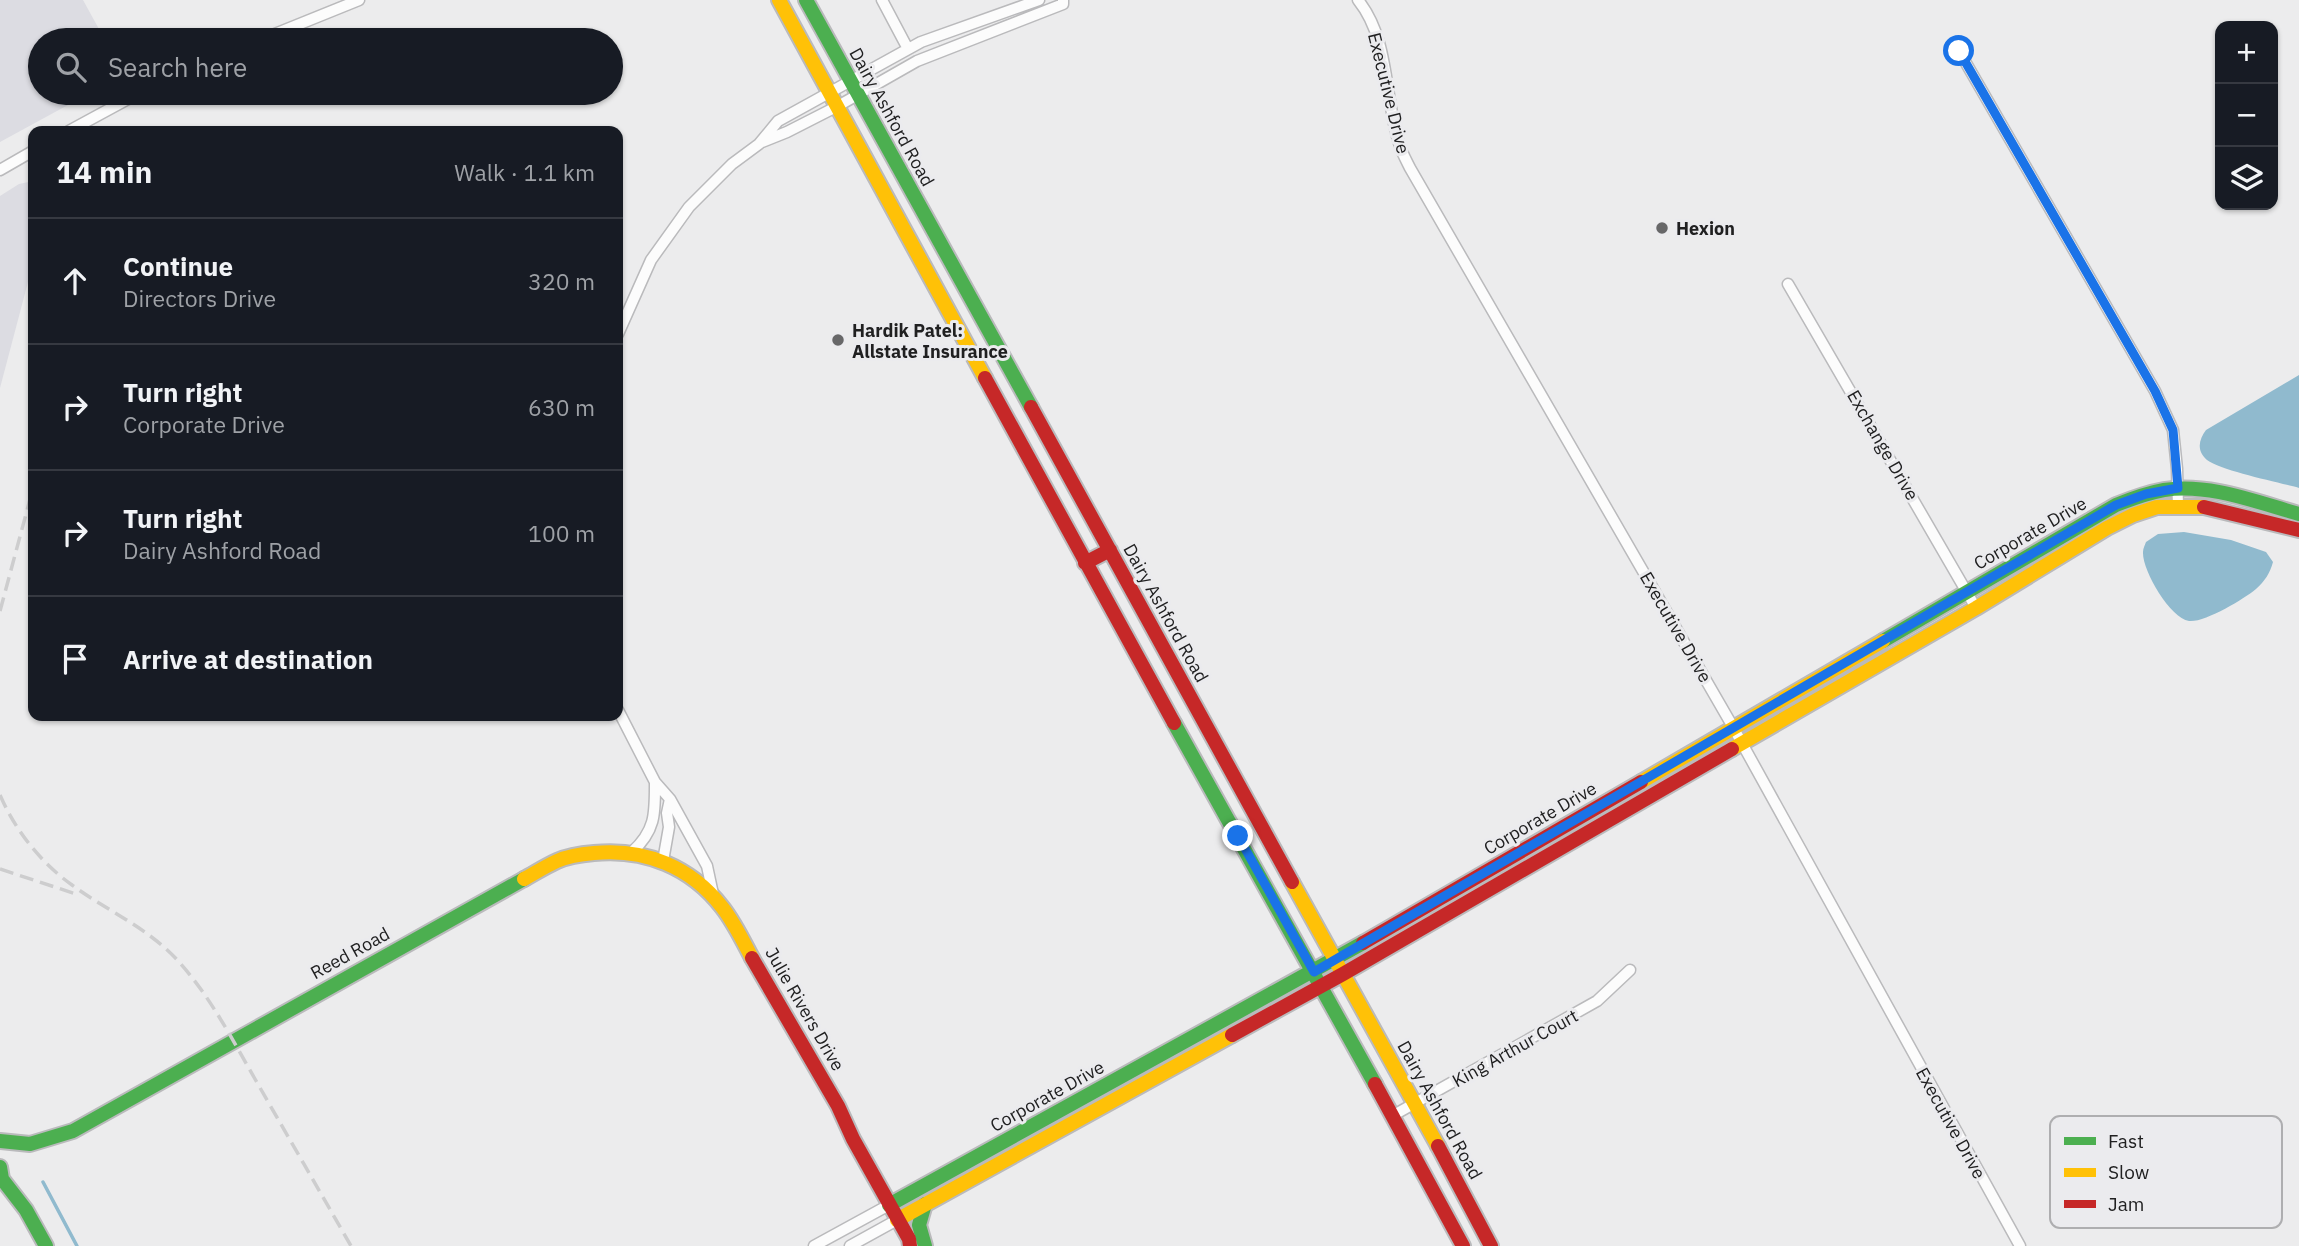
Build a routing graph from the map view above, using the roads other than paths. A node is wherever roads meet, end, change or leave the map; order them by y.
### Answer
1 (359, 0) edge
2 (779, 0) edge
3 (806, 0) edge
4 (882, 0) edge
5 (1039, 0) edge
6 (1063, 0) edge
7 (1358, 0) edge
8 (975, 22) junction
9 (290, 28) edge
10 (980, 36) junction
11 (908, 49) junction
12 (1959, 51) dead end
13 (850, 80) junction
14 (830, 92) junction
15 (858, 94) junction
16 (117, 105) edge
17 (838, 106) junction
18 (78, 126) edge
19 (759, 144) junction
20 (28, 154) edge
21 (0, 170) edge
22 (954, 268) junction
23 (932, 279) junction
24 (1788, 284) dead end
25 (623, 323) edge
26 (1054, 449) junction
27 (1030, 463) junction
28 (2178, 488) junction
29 (2178, 506) junction
30 (2299, 514) edge
31 (2299, 530) edge
32 (1110, 550) junction
33 (1085, 563) junction
34 (1968, 592) junction
35 (1976, 608) junction
36 (623, 720) edge
37 (1733, 727) junction
38 (1742, 742) junction
39 (655, 782) junction
40 (670, 799) junction
41 (632, 852) junction
42 (663, 861) junction
43 (713, 895) junction
44 (1428, 905) junction
45 (1437, 920) junction
46 (1335, 959) junction
47 (1630, 970) dead end
48 (1314, 972) junction
49 (1343, 974) junction
50 (1322, 986) junction
51 (1106, 1086) junction
52 (1115, 1101) junction
53 (1415, 1104) junction
54 (1392, 1116) junction
55 (4, 1142) edge
56 (0, 1160) edge
57 (0, 1167) edge
58 (0, 1190) edge
59 (19, 1200) junction
60 (925, 1204) junction
61 (889, 1205) junction
62 (897, 1220) junction
63 (846, 1229) junction
64 (913, 1244) edge
65 (852, 1245) edge
66 (46, 1246) edge
67 (814, 1246) edge
68 (925, 1246) edge
69 (1463, 1246) edge
70 (1491, 1246) edge
71 (2020, 1246) edge

1 - 9 street
2 - 14 street
3 - 13 street, Dairy Ashford Road
4 - 11 street
5 - 8 street
6 - 10 street
7 - 37 street, Executive Drive
8 - 10 street
8 - 11 street
10 - 15 street
11 - 13 street
12 - 28 street
13 - 14 street
13 - 15 street, Dairy Ashford Road
14 - 17 street
14 - 19 street
15 - 17 street
15 - 22 street, Dairy Ashford Road
16 - 18 street
17 - 19 street
17 - 23 street
19 - 25 street
20 - 21 street
22 - 23 street
22 - 26 street, Dairy Ashford Road
23 - 27 street
24 - 34 street, Exchange Drive
26 - 27 street
26 - 32 street, Dairy Ashford Road
27 - 33 street
28 - 29 street
28 - 30 street, Corporate Drive
28 - 34 street, Corporate Drive
29 - 31 street, Corporate Drive
29 - 35 street, Corporate Drive
32 - 33 street
32 - 46 street, Dairy Ashford Road
33 - 48 street
34 - 35 street, Exchange Drive
34 - 37 street, Corporate Drive
35 - 38 street, Corporate Drive
36 - 39 street, Julie Rivers Drive
37 - 38 street, Executive Drive
37 - 44 street, Corporate Drive
38 - 45 street, Corporate Drive
38 - 71 street, Executive Drive
39 - 40 street, Julie Rivers Drive
39 - 41 street, Julie Rivers Drive
40 - 42 street
40 - 43 street, Julie Rivers Drive
41 - 42 street, Reed Road
41 - 55 street, Reed Road
42 - 43 street, Reed Road
43 - 61 street, Julie Rivers Drive
44 - 45 street
44 - 46 street, Corporate Drive
45 - 49 street, Corporate Drive
46 - 48 street, Corporate Drive
46 - 49 street, Dairy Ashford Road
47 - 53 street, King Arthur Court
48 - 50 street
48 - 51 street, Corporate Drive
49 - 50 street, Corporate Drive
49 - 53 street, Dairy Ashford Road
50 - 52 street, Corporate Drive
50 - 54 street
51 - 52 street
51 - 61 street, Corporate Drive
52 - 60 street, Corporate Drive
53 - 54 street, King Arthur Court
53 - 70 street, Dairy Ashford Road
54 - 69 street
55 - 56 street
57 - 59 street
58 - 59 street
59 - 66 street
60 - 62 street, Corporate Drive
60 - 68 street
61 - 62 street, Julie Rivers Drive
61 - 63 street, Corporate Drive
62 - 64 street, Julie Rivers Drive
62 - 65 street, Corporate Drive
63 - 65 street
63 - 67 street, Corporate Drive

